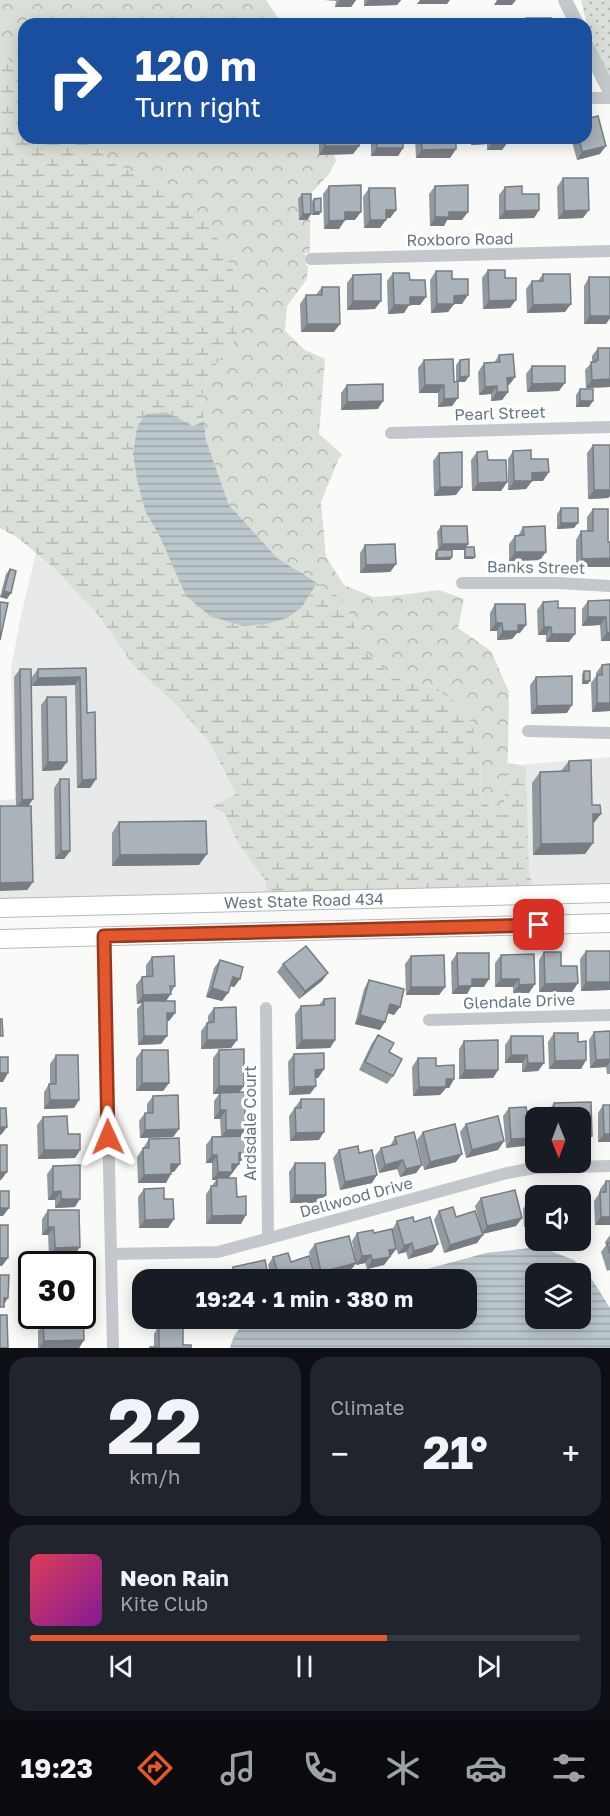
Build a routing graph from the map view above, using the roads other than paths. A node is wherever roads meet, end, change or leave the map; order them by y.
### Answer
1 (565, 0) edge
2 (574, 18) edge
3 (592, 56) edge
4 (610, 92) edge
5 (592, 98) edge
6 (610, 98) edge
7 (610, 251) edge
8 (311, 259) dead end
9 (610, 426) edge
10 (391, 433) dead end
11 (462, 583) dead end
12 (610, 586) edge
13 (528, 731) dead end
14 (610, 733) edge
15 (610, 893) edge
16 (45, 907) junction
17 (0, 908) edge
18 (0, 921) edge
19 (610, 923) edge
20 (104, 936) junction
21 (0, 939) edge
22 (266, 1008) dead end
23 (610, 1015) edge
24 (429, 1020) dead end
25 (610, 1166) edge
26 (268, 1238) junction
27 (111, 1254) junction
28 (113, 1348) edge

1 - 2 street
3 - 4 street
5 - 6 street
7 - 8 street, Roxboro Road
9 - 10 street, Pearl Street
11 - 12 street, Banks Street
13 - 14 street
15 - 16 main road, West State Road 434
16 - 17 main road, West State Road 434
16 - 18 main road
19 - 20 main road
20 - 21 main road
20 - 27 street
22 - 26 street, Ardsdale Court
23 - 24 street, Glendale Drive
25 - 26 street, Dellwood Drive
26 - 27 street, Dellwood Drive
27 - 28 street

